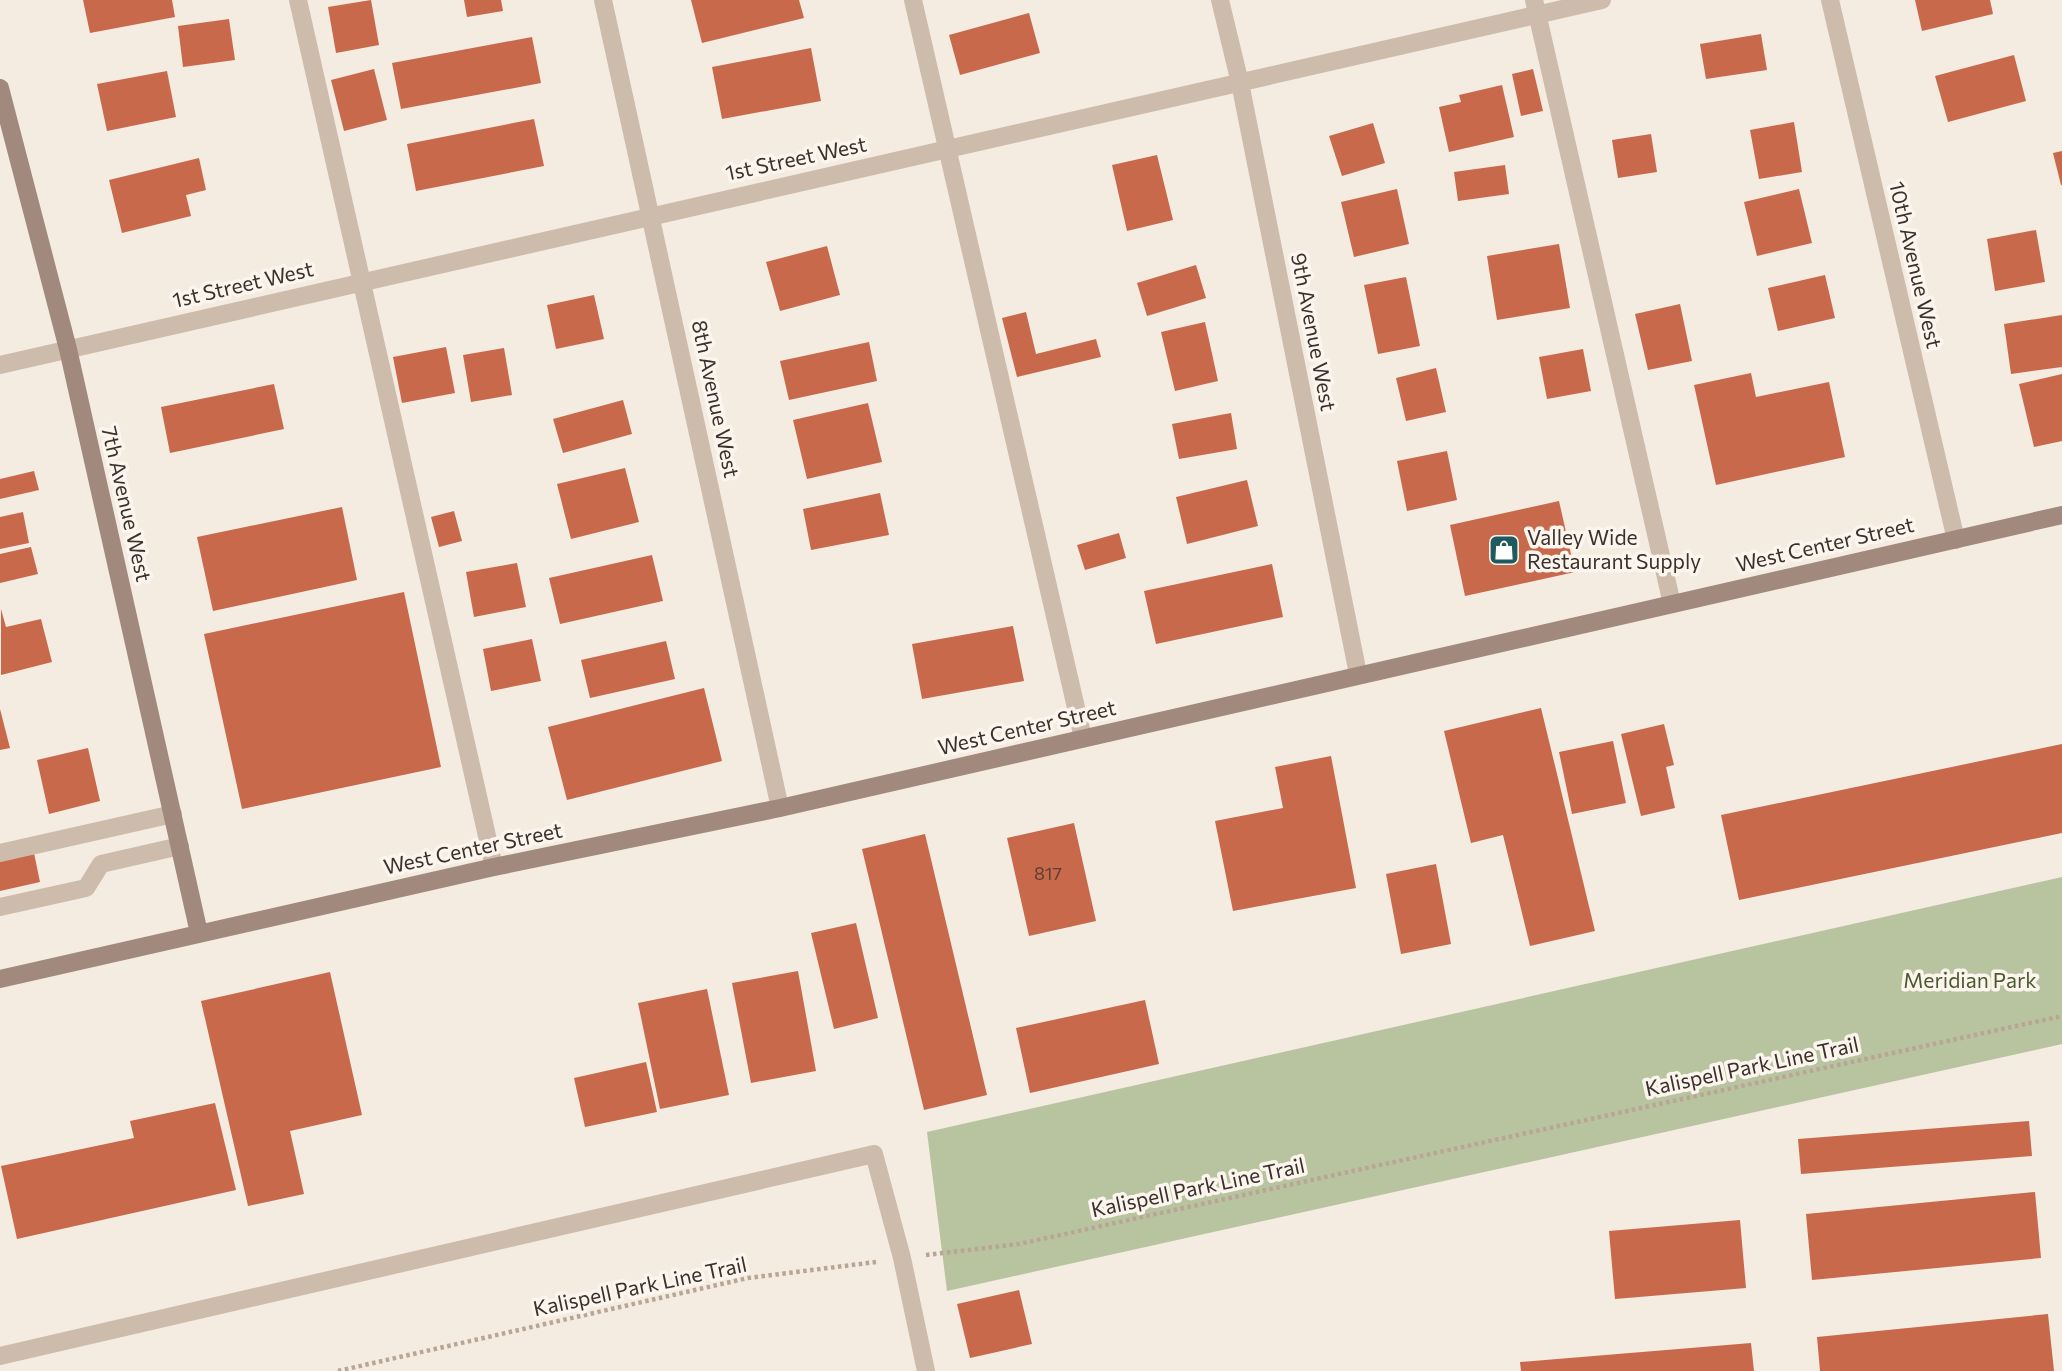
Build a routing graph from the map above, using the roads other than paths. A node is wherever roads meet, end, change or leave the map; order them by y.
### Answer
1 (298, 0) edge
2 (603, 0) edge
3 (913, 0) edge
4 (1220, 0) edge
5 (1602, 0) edge
6 (1830, 0) edge
7 (1536, 7) edge
8 (1240, 83) junction
9 (0, 88) edge
10 (949, 149) junction
11 (652, 214) junction
12 (362, 281) junction
13 (68, 349) junction
14 (0, 365) edge
15 (2062, 515) edge
16 (1956, 540) junction
17 (1672, 604) junction
18 (1358, 674) junction
19 (1083, 738) junction
20 (780, 808) junction
21 (173, 814) junction
22 (180, 846) junction
23 (0, 853) edge
24 (494, 867) junction
25 (0, 907) edge
26 (200, 933) junction
27 (0, 979) edge
28 (0, 1356) edge
29 (926, 1371) edge

1 - 12 street
2 - 11 street, 8th Avenue West
3 - 10 street
4 - 8 street, 9th Avenue West
5 - 7 street, 1st Street West
6 - 16 street, 10th Avenue West
7 - 8 street, 1st Street West
7 - 17 street
8 - 10 street, 1st Street West
8 - 18 street, 9th Avenue West
9 - 13 street, 7th Avenue West
10 - 11 street, 1st Street West
10 - 19 street
11 - 12 street, 1st Street West
11 - 20 street, 8th Avenue West
12 - 13 street, 1st Street West
12 - 24 street
13 - 14 street, 1st Street West
13 - 21 street, 7th Avenue West
15 - 16 street, West Center Street
16 - 17 street, West Center Street
17 - 18 street, West Center Street
18 - 19 street, West Center Street
19 - 20 street, West Center Street
20 - 24 street, West Center Street
21 - 22 street, 7th Avenue West
21 - 23 street
22 - 25 street
22 - 26 street, 7th Avenue West
24 - 26 street, West Center Street
26 - 27 street, West Center Street
28 - 29 street

